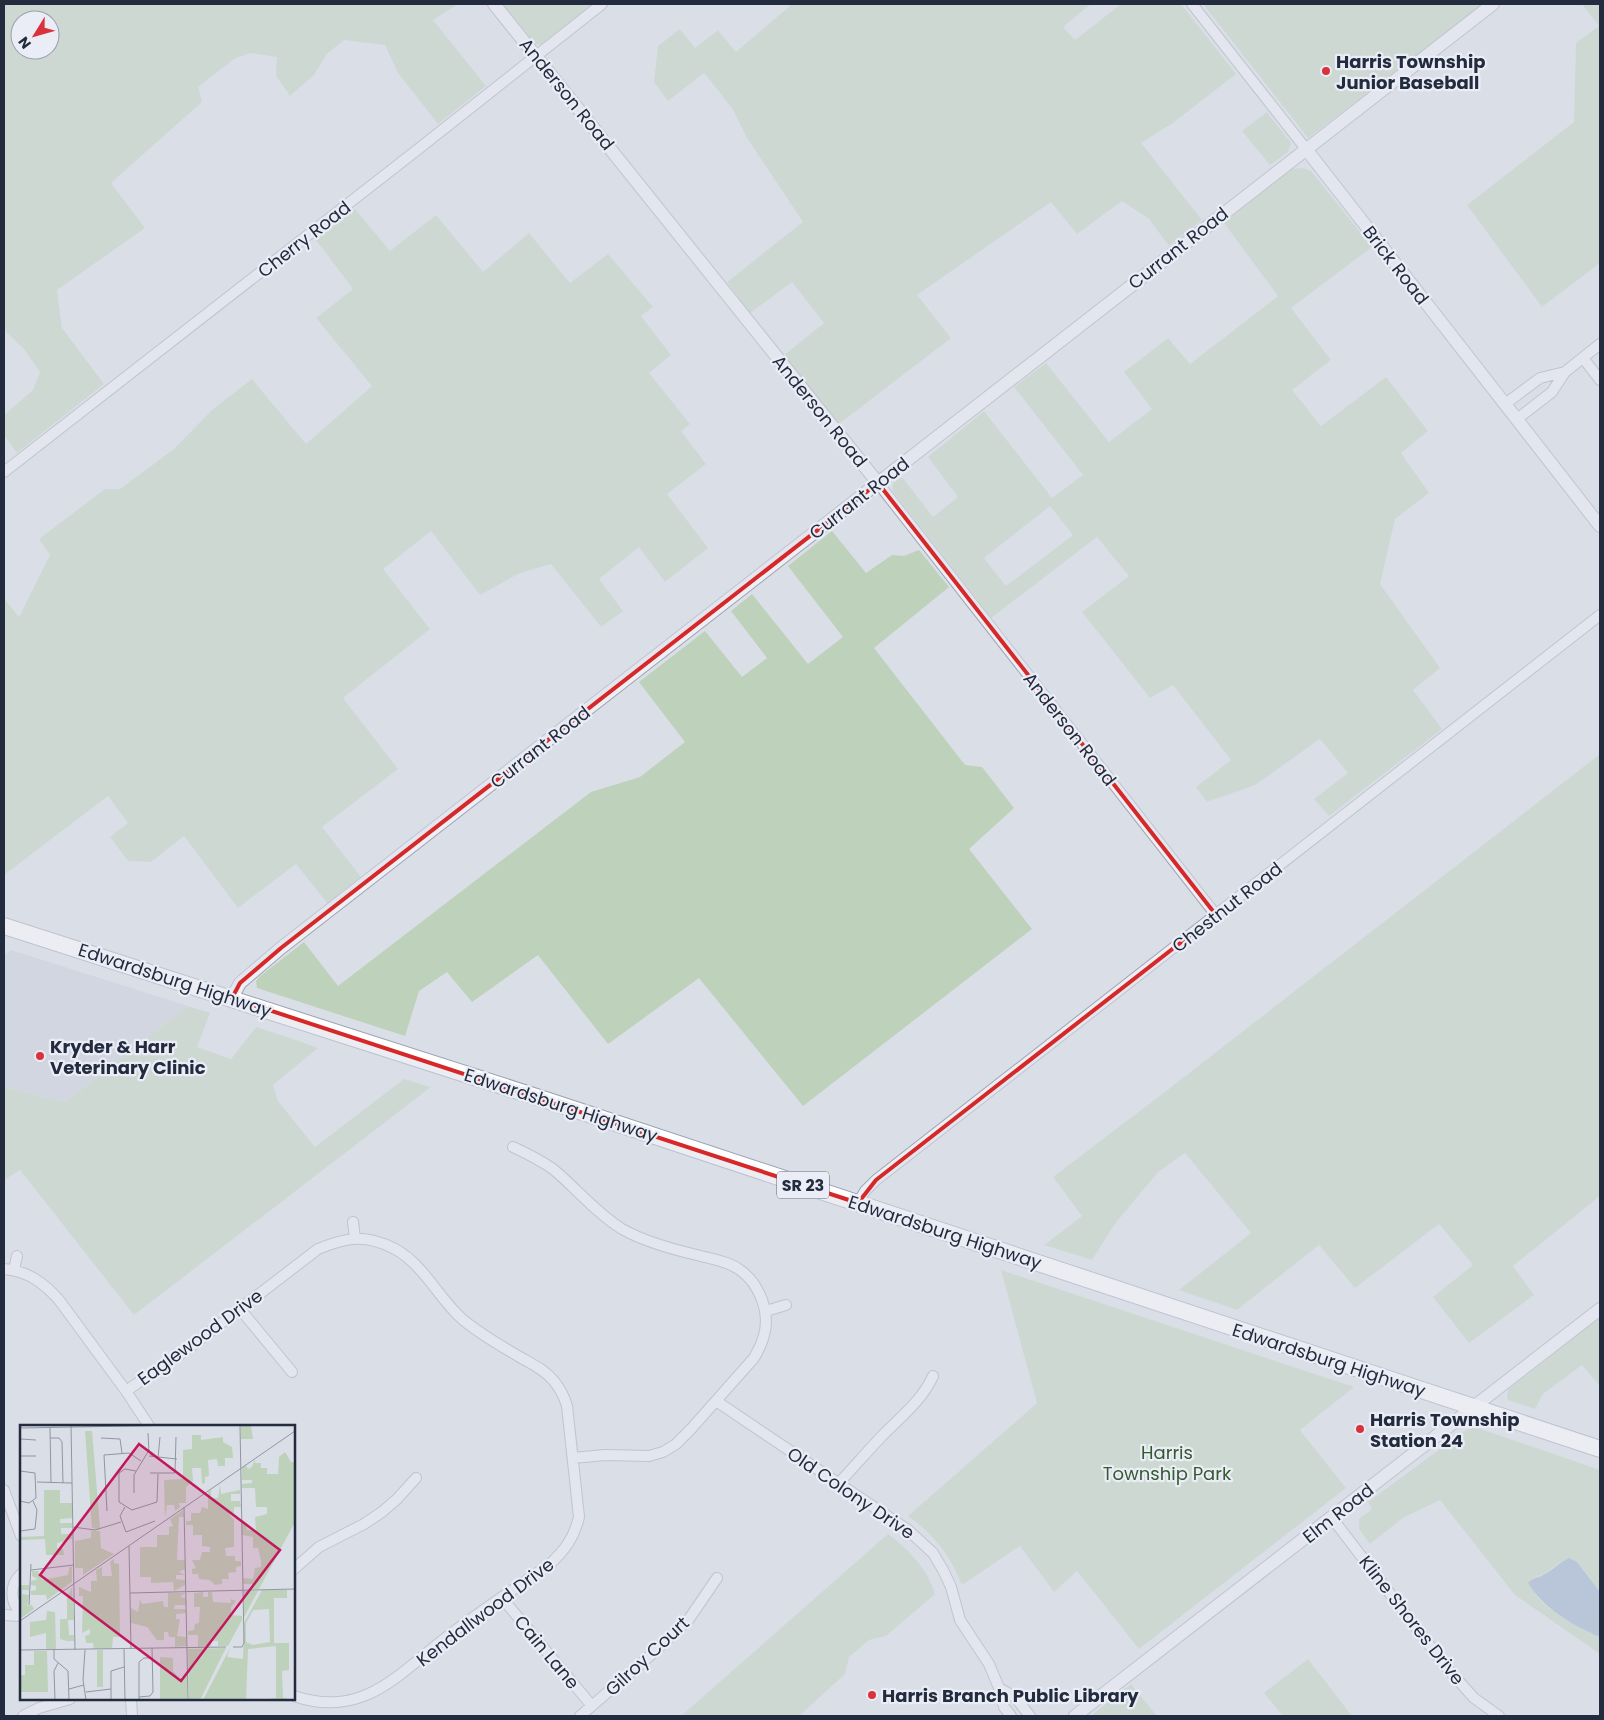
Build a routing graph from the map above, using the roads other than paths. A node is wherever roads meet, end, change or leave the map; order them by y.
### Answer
1 (494, 4) edge
2 (602, 4) edge
3 (1192, 4) edge
4 (1493, 4) edge
5 (536, 56) junction
6 (1306, 149) junction
7 (1600, 344) edge
8 (1583, 358) junction
9 (1565, 372) junction
10 (1600, 380) edge
11 (1505, 404) junction
12 (1517, 419) junction
13 (4, 472) edge
14 (878, 483) junction
15 (1600, 526) edge
16 (1600, 615) edge
17 (1216, 915) junction
18 (4, 926) edge
19 (232, 998) junction
20 (513, 1147) dead end
21 (858, 1203) junction
22 (353, 1222) dead end
23 (354, 1238) junction
24 (17, 1256) dead end
25 (9, 1270) edge
26 (786, 1305) dead end
27 (240, 1309) junction
28 (1600, 1309) edge
29 (766, 1311) junction
30 (292, 1372) dead end
31 (933, 1376) dead end
32 (126, 1391) junction
33 (716, 1401) junction
34 (1474, 1408) junction
35 (148, 1425) edge
36 (1600, 1449) edge
37 (573, 1458) junction
38 (416, 1478) dead end
39 (838, 1484) junction
40 (4, 1491) edge
41 (1332, 1518) junction
42 (20, 1533) edge
43 (295, 1568) edge
44 (20, 1576) edge
45 (717, 1578) dead end
46 (12, 1593) junction
47 (502, 1598) junction
48 (4, 1602) edge
49 (20, 1613) edge
50 (20, 1614) edge
51 (4, 1615) edge
52 (999, 1688) junction
53 (295, 1697) edge
54 (67, 1700) edge
55 (131, 1700) edge
56 (592, 1706) junction
57 (23, 1716) edge
58 (132, 1716) edge
59 (580, 1716) edge
60 (1011, 1716) edge
61 (1030, 1716) edge
62 (1075, 1716) edge
63 (1499, 1716) edge

1 - 5 street, Anderson Road
2 - 5 street, Cherry Road
3 - 6 street, Brick Road
4 - 6 street, Currant Road
5 - 13 street, Cherry Road
5 - 14 street, Anderson Road
6 - 11 street, Brick Road
6 - 14 street, Currant Road
7 - 8 street
8 - 9 street
8 - 10 street
9 - 11 street
9 - 12 street
11 - 12 street, Brick Road
12 - 15 street, Brick Road
14 - 17 street, Anderson Road
14 - 19 street, Currant Road
16 - 17 street, Chestnut Road
17 - 21 street, Chestnut Road
18 - 19 main road, Edwardsburg Highway / SR 23
19 - 21 main road, Edwardsburg Highway / SR 23
20 - 29 street
21 - 34 main road, Edwardsburg Highway / SR 23
22 - 23 street
23 - 27 street, Eaglewood Drive
23 - 37 street, Kendallwood Drive
24 - 25 street
25 - 32 street, Eaglewood Drive
26 - 29 street
27 - 30 street
27 - 32 street, Eaglewood Drive
28 - 34 street, Elm Road
29 - 33 street
31 - 39 street
32 - 35 street
33 - 37 street
33 - 39 street, Old Colony Drive
34 - 36 main road, Edwardsburg Highway / SR 23
34 - 41 street, Elm Road
37 - 47 street, Kendallwood Drive
38 - 43 street
39 - 52 street, Old Colony Drive
40 - 42 street
41 - 62 street, Elm Road
41 - 63 street, Kline Shores Drive
44 - 46 street
45 - 56 street, Gilroy Court
46 - 48 street
46 - 49 street
47 - 53 street, Kendallwood Drive
47 - 56 street, Cain Lane
50 - 51 street
52 - 60 street, Old Colony Drive
52 - 61 street
54 - 57 street
55 - 58 street
56 - 59 street, Gilroy Court

